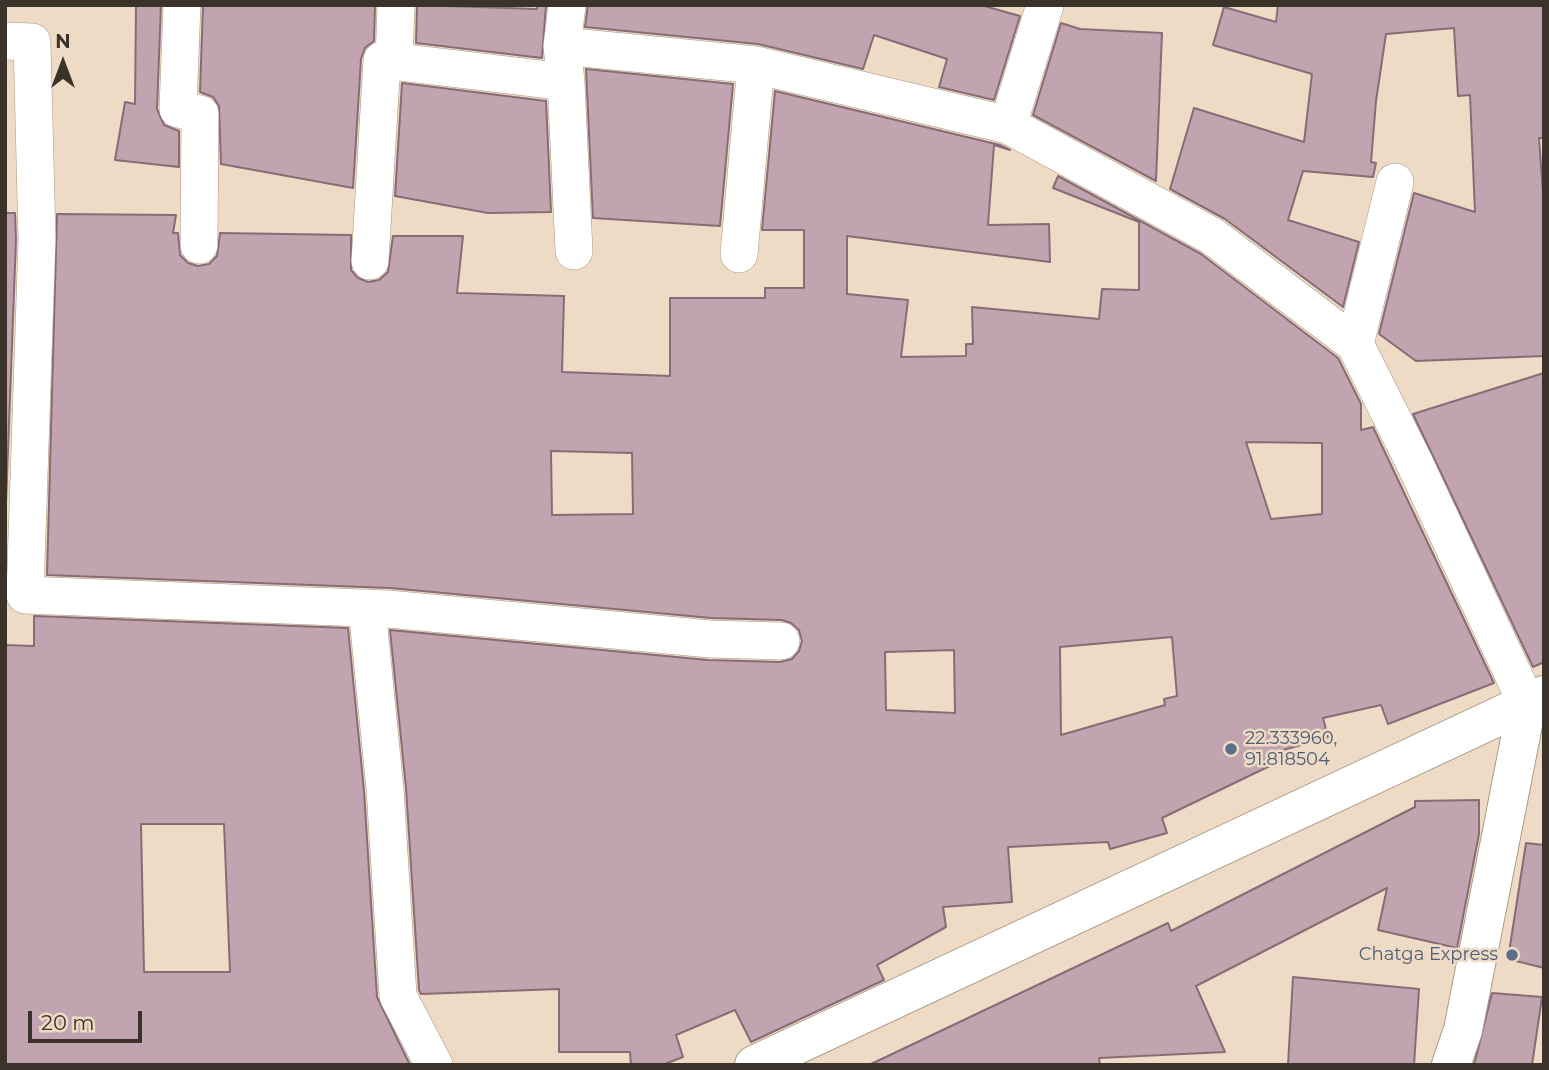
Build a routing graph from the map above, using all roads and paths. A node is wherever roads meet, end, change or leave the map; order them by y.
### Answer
1 (182, 5) edge
2 (396, 5) edge
3 (567, 5) edge
4 (1034, 9) edge
5 (5, 41) edge
6 (562, 46) junction
7 (394, 61) junction
8 (756, 65) junction
9 (566, 82) junction
10 (1008, 125) junction
11 (1395, 182) dead end
12 (199, 245) dead end
13 (574, 251) dead end
14 (739, 254) dead end
15 (370, 261) dead end
16 (1354, 344) junction
17 (367, 608) junction
18 (781, 641) dead end
19 (1535, 700) edge
20 (434, 1065) edge
21 (754, 1065) edge
22 (1451, 1065) edge

1 - 12 street
2 - 7 street
3 - 6 street
4 - 10 street
5 - 17 street
6 - 8 street
6 - 9 street
7 - 9 street
7 - 15 street
8 - 10 street
8 - 14 street
9 - 13 street
10 - 16 street
11 - 16 street
16 - 19 street
17 - 18 street
17 - 20 street
19 - 21 main road
19 - 22 main road

